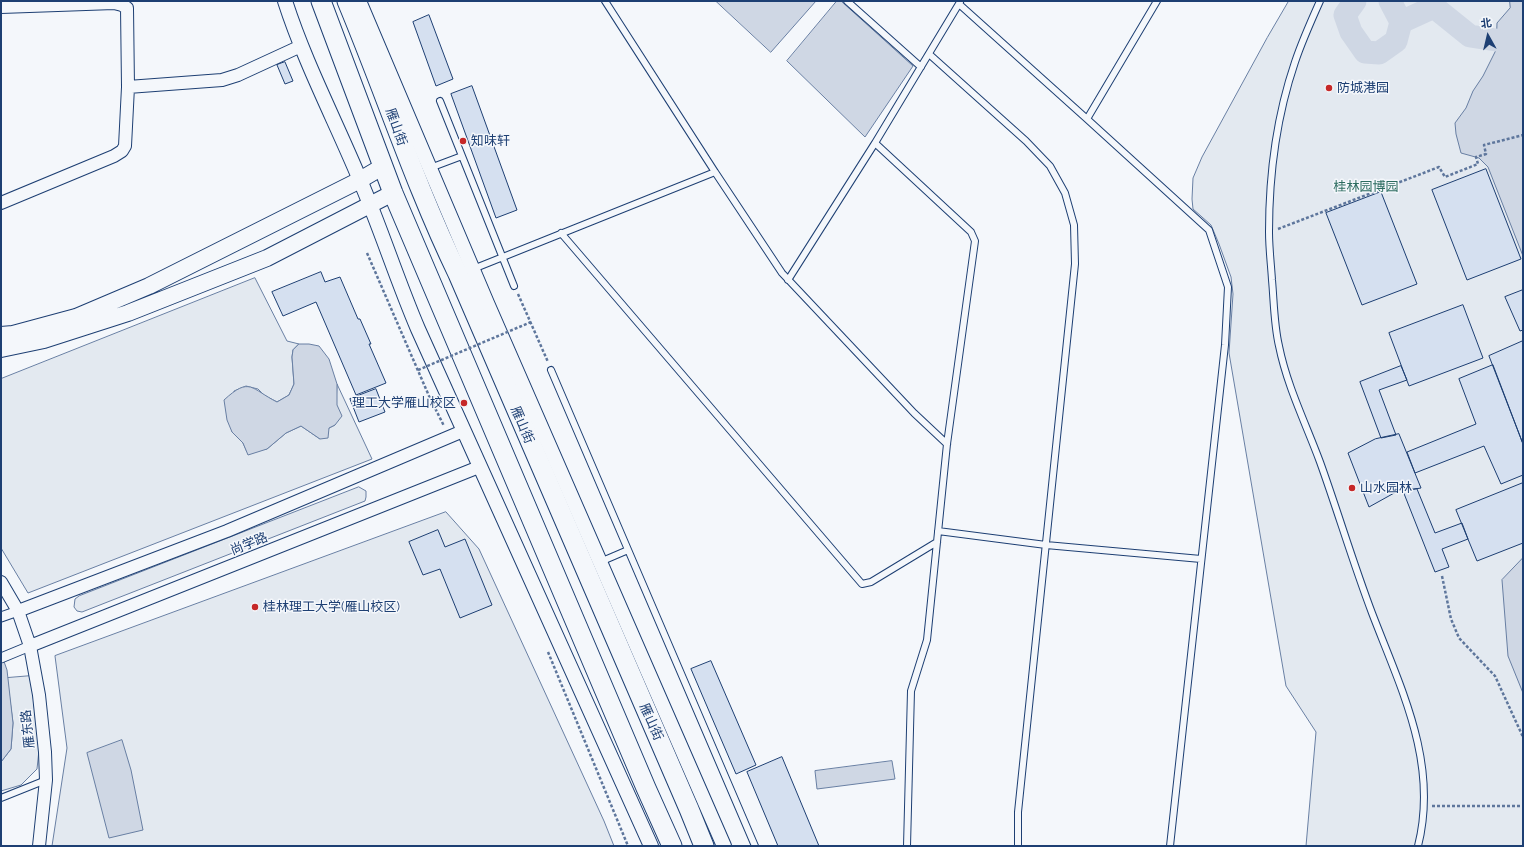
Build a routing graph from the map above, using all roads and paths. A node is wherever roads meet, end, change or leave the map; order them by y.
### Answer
1 (285, 1) edge
2 (321, 1) edge
3 (348, 1) edge
4 (359, 1) edge
5 (605, 1) edge
6 (847, 1) edge
7 (1157, 1) edge
8 (1320, 1) edge
9 (960, 3) edge
10 (1, 7) edge
11 (301, 46) junction
12 (929, 54) junction
13 (921, 67) junction
14 (128, 87) junction
15 (440, 101) dead end
16 (1087, 119) junction
17 (1523, 135) edge
18 (875, 143) junction
19 (462, 156) junction
20 (382, 167) junction
21 (430, 168) junction
22 (715, 172) junction
23 (360, 180) junction
24 (393, 193) junction
25 (1, 203) edge
26 (370, 206) junction
27 (561, 233) junction
28 (1269, 233) junction
29 (367, 253) dead end
30 (502, 257) junction
31 (465, 271) junction
32 (788, 280) junction
33 (514, 286) joint
34 (531, 322) junction
35 (1, 335) edge
36 (1, 349) edge
37 (418, 370) junction
38 (551, 370) joint
39 (463, 432) junction
40 (450, 437) junction
41 (947, 444) junction
42 (479, 467) junction
43 (938, 531) junction
44 (937, 542) junction
45 (1046, 545) junction
46 (628, 550) junction
47 (1201, 559) junction
48 (600, 562) junction
49 (1442, 576) dead end
50 (1, 582) edge
51 (18, 611) junction
52 (1, 617) edge
53 (30, 646) junction
54 (546, 649) dead end
55 (1, 658) edge
56 (1523, 737) edge
57 (46, 780) junction
58 (1, 798) edge
59 (1425, 806) junction
60 (1523, 806) edge
61 (39, 846) edge
62 (628, 846) edge
63 (651, 846) edge
64 (672, 846) edge
65 (704, 846) edge
66 (724, 846) edge
67 (755, 846) edge
68 (907, 846) edge
69 (1018, 846) edge
70 (1170, 846) edge
71 (1418, 846) edge

1 - 11 street
2 - 20 highway, 雁山街
3 - 31 highway, 雁山街
4 - 21 street
5 - 22 lane
6 - 13 lane
7 - 16 lane
8 - 28 lane
9 - 12 lane
9 - 16 lane
10 - 14 street
11 - 14 street
11 - 23 street
12 - 13 lane
12 - 45 lane
13 - 18 lane
14 - 25 street
15 - 19 lane
16 - 47 lane
17 - 28 path
18 - 32 lane
18 - 41 lane
19 - 21 lane
19 - 30 lane
20 - 23 main road
20 - 24 highway, 雁山街
21 - 31 street
22 - 27 lane
22 - 32 lane
23 - 26 street
23 - 35 main road
24 - 26 main road
24 - 64 highway, 雁山街
26 - 36 main road
26 - 39 street
27 - 30 lane
27 - 44 lane
28 - 59 lane
29 - 37 path
30 - 31 lane
30 - 33 lane
31 - 48 street
31 - 65 highway, 雁山街
32 - 41 lane
33 - 34 path
34 - 37 path, bridge
34 - 38 path
37 - 40 path
38 - 46 lane
39 - 40 street, 尚学路
39 - 42 street
40 - 51 street, 尚学路
41 - 43 lane
42 - 53 street, 尚学路
42 - 63 street
43 - 44 lane
43 - 45 lane
44 - 68 lane
45 - 47 lane
45 - 69 lane
46 - 48 lane
46 - 67 lane
47 - 70 lane
48 - 66 street
49 - 56 path
50 - 51 street, 雁东路
51 - 52 street
51 - 53 street, 雁东路
53 - 55 street
53 - 57 street, 雁东路
54 - 62 path
57 - 58 lane
57 - 61 street, 雁东路
59 - 60 path
59 - 71 lane

